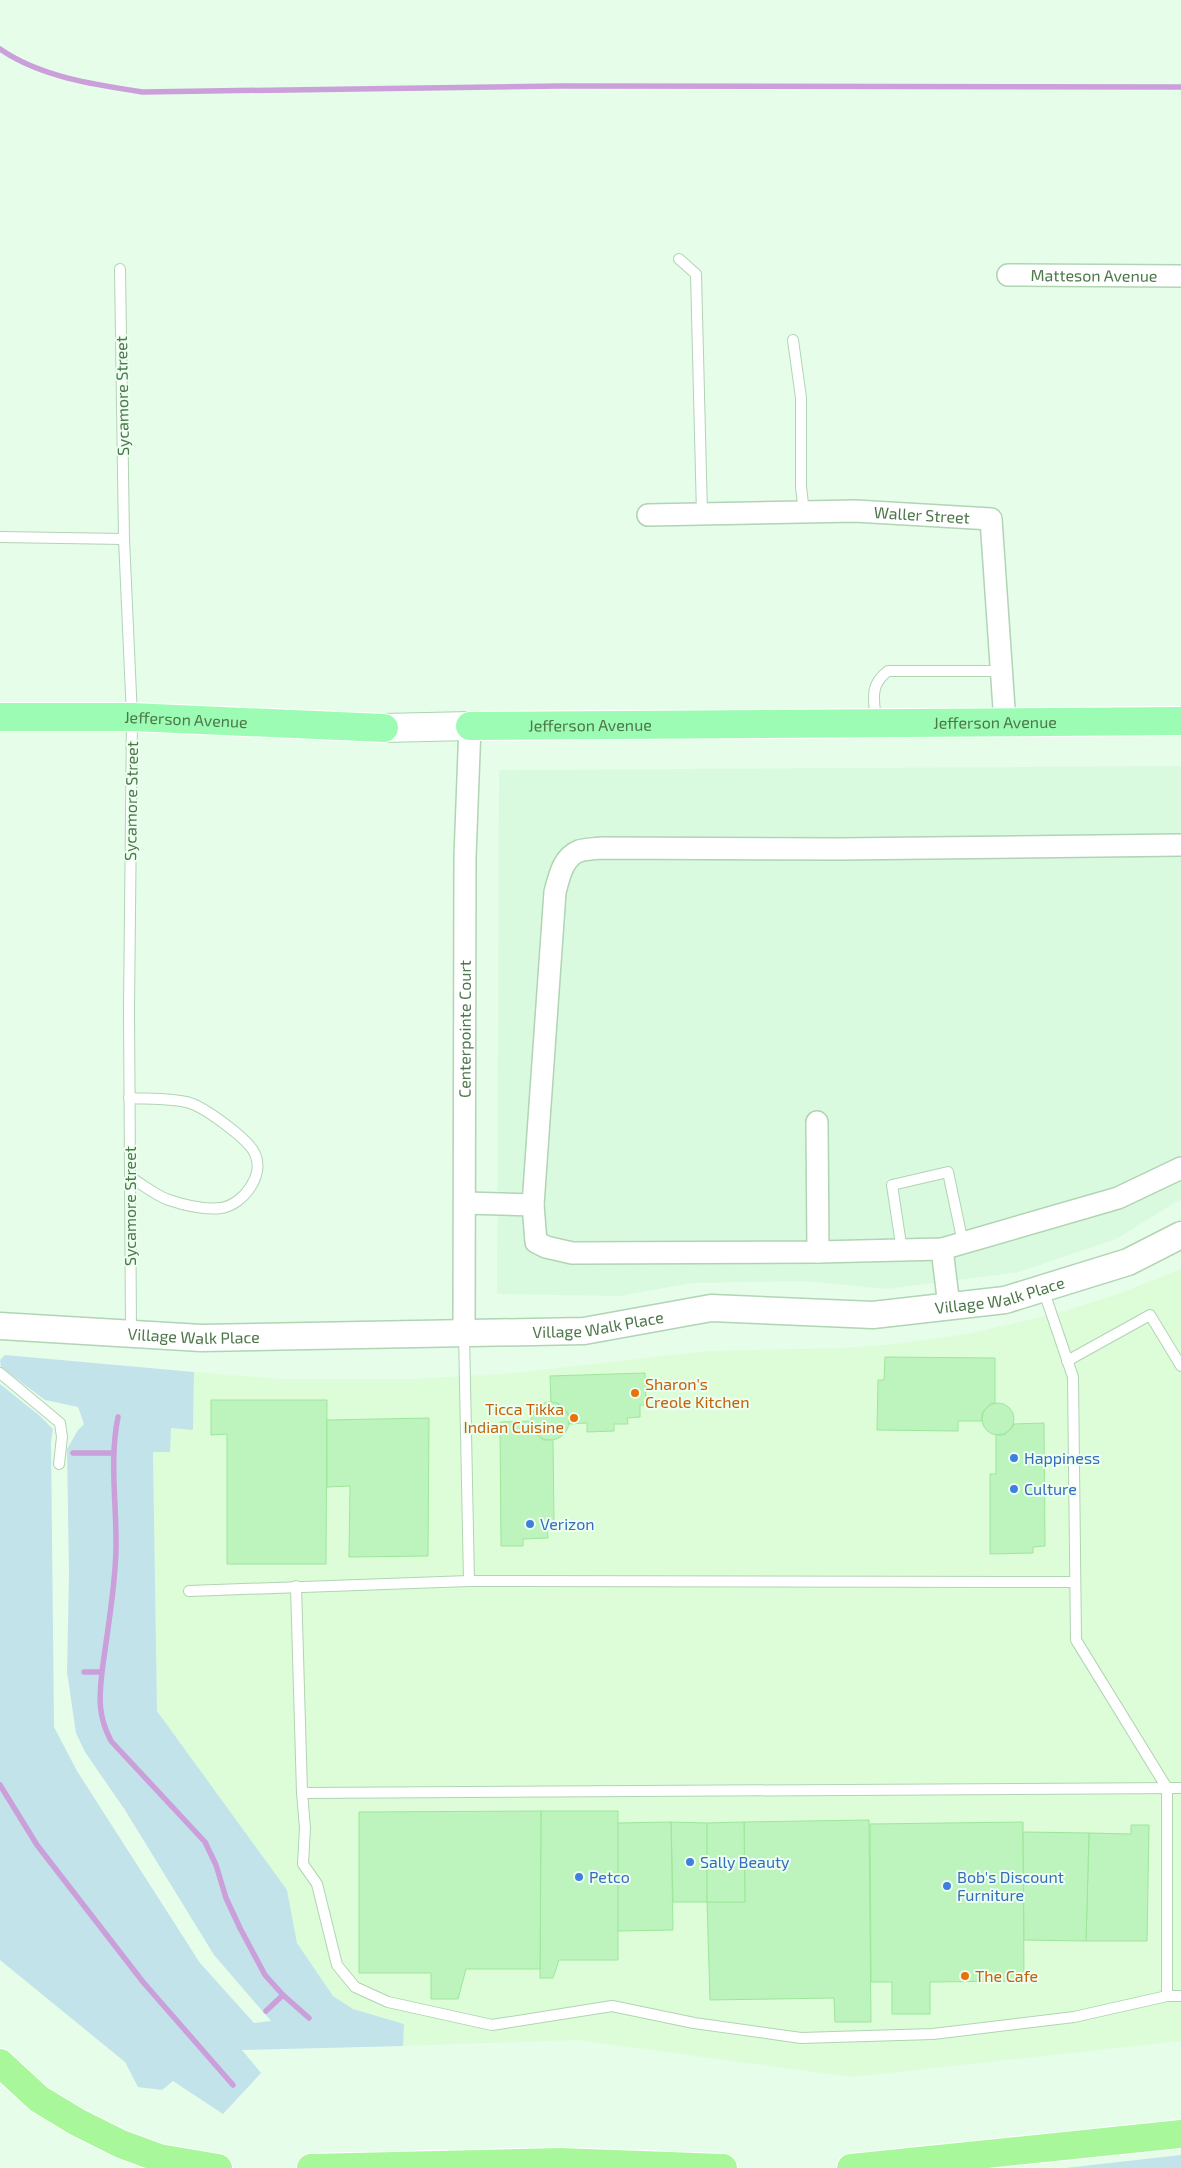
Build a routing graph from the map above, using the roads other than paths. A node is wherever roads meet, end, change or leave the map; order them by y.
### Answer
1 (679, 259) dead end
2 (120, 269) dead end
3 (1008, 275) dead end
4 (1181, 276) edge
5 (793, 340) dead end
6 (804, 512) junction
7 (702, 514) junction
8 (648, 515) dead end
9 (0, 537) edge
10 (124, 540) junction
11 (1001, 671) junction
12 (0, 717) edge
13 (132, 718) junction
14 (1181, 721) edge
15 (1005, 723) junction
16 (876, 724) junction
17 (470, 726) junction
18 (1181, 845) edge
19 (129, 1098) junction
20 (817, 1122) dead end
21 (1181, 1168) edge
22 (130, 1177) junction
23 (464, 1203) junction
24 (533, 1205) junction
25 (1181, 1235) edge
26 (963, 1243) junction
27 (942, 1249) junction
28 (902, 1251) junction
29 (818, 1252) junction
30 (1043, 1290) junction
31 (949, 1306) junction
32 (0, 1326) edge
33 (131, 1333) junction
34 (464, 1333) junction
35 (1067, 1361) junction
36 (1181, 1366) edge
37 (0, 1374) edge
38 (59, 1464) dead end
39 (469, 1581) junction
40 (1075, 1582) junction
41 (296, 1586) junction
42 (189, 1590) dead end
43 (1167, 1788) junction
44 (1181, 1788) edge
45 (302, 1793) junction
46 (1167, 1996) junction
47 (1181, 1996) edge
48 (0, 2064) edge
49 (1181, 2134) edge
50 (218, 2168) edge
51 (311, 2168) edge
52 (723, 2168) edge
53 (851, 2168) edge

1 - 7 lane
2 - 10 lane, Sycamore Street
3 - 4 street, Matteson Avenue
5 - 6 lane
6 - 7 street, Waller Street
6 - 11 street, Waller Street
7 - 8 street, Waller Street
9 - 10 lane
10 - 13 lane, Sycamore Street
11 - 15 street, Waller Street
11 - 16 lane
12 - 13 main road, Jefferson Avenue
13 - 17 main road, Jefferson Avenue
13 - 19 lane, Sycamore Street
14 - 15 main road, Jefferson Avenue
15 - 16 main road, Jefferson Avenue
16 - 17 main road, Jefferson Avenue
17 - 23 street, Centerpointe Court
18 - 24 street
19 - 22 lane, Sycamore Street
19 - 22 lane
20 - 29 street
21 - 26 street
22 - 33 lane, Sycamore Street
23 - 24 street
23 - 34 street, Centerpointe Court
24 - 29 street
25 - 30 street, Village Walk Place
26 - 27 street
26 - 28 lane
27 - 28 street
27 - 31 street
28 - 29 street
30 - 31 street, Village Walk Place
30 - 35 lane
31 - 34 street, Village Walk Place
32 - 33 street, Village Walk Place
33 - 34 street, Village Walk Place
34 - 39 lane
35 - 36 lane
35 - 40 lane
37 - 38 lane
39 - 40 lane
39 - 41 lane
40 - 43 lane
41 - 42 lane
41 - 45 lane
43 - 44 lane
43 - 45 lane
43 - 46 lane
45 - 46 lane
46 - 47 lane
48 - 50 highway
49 - 53 highway
51 - 52 highway

